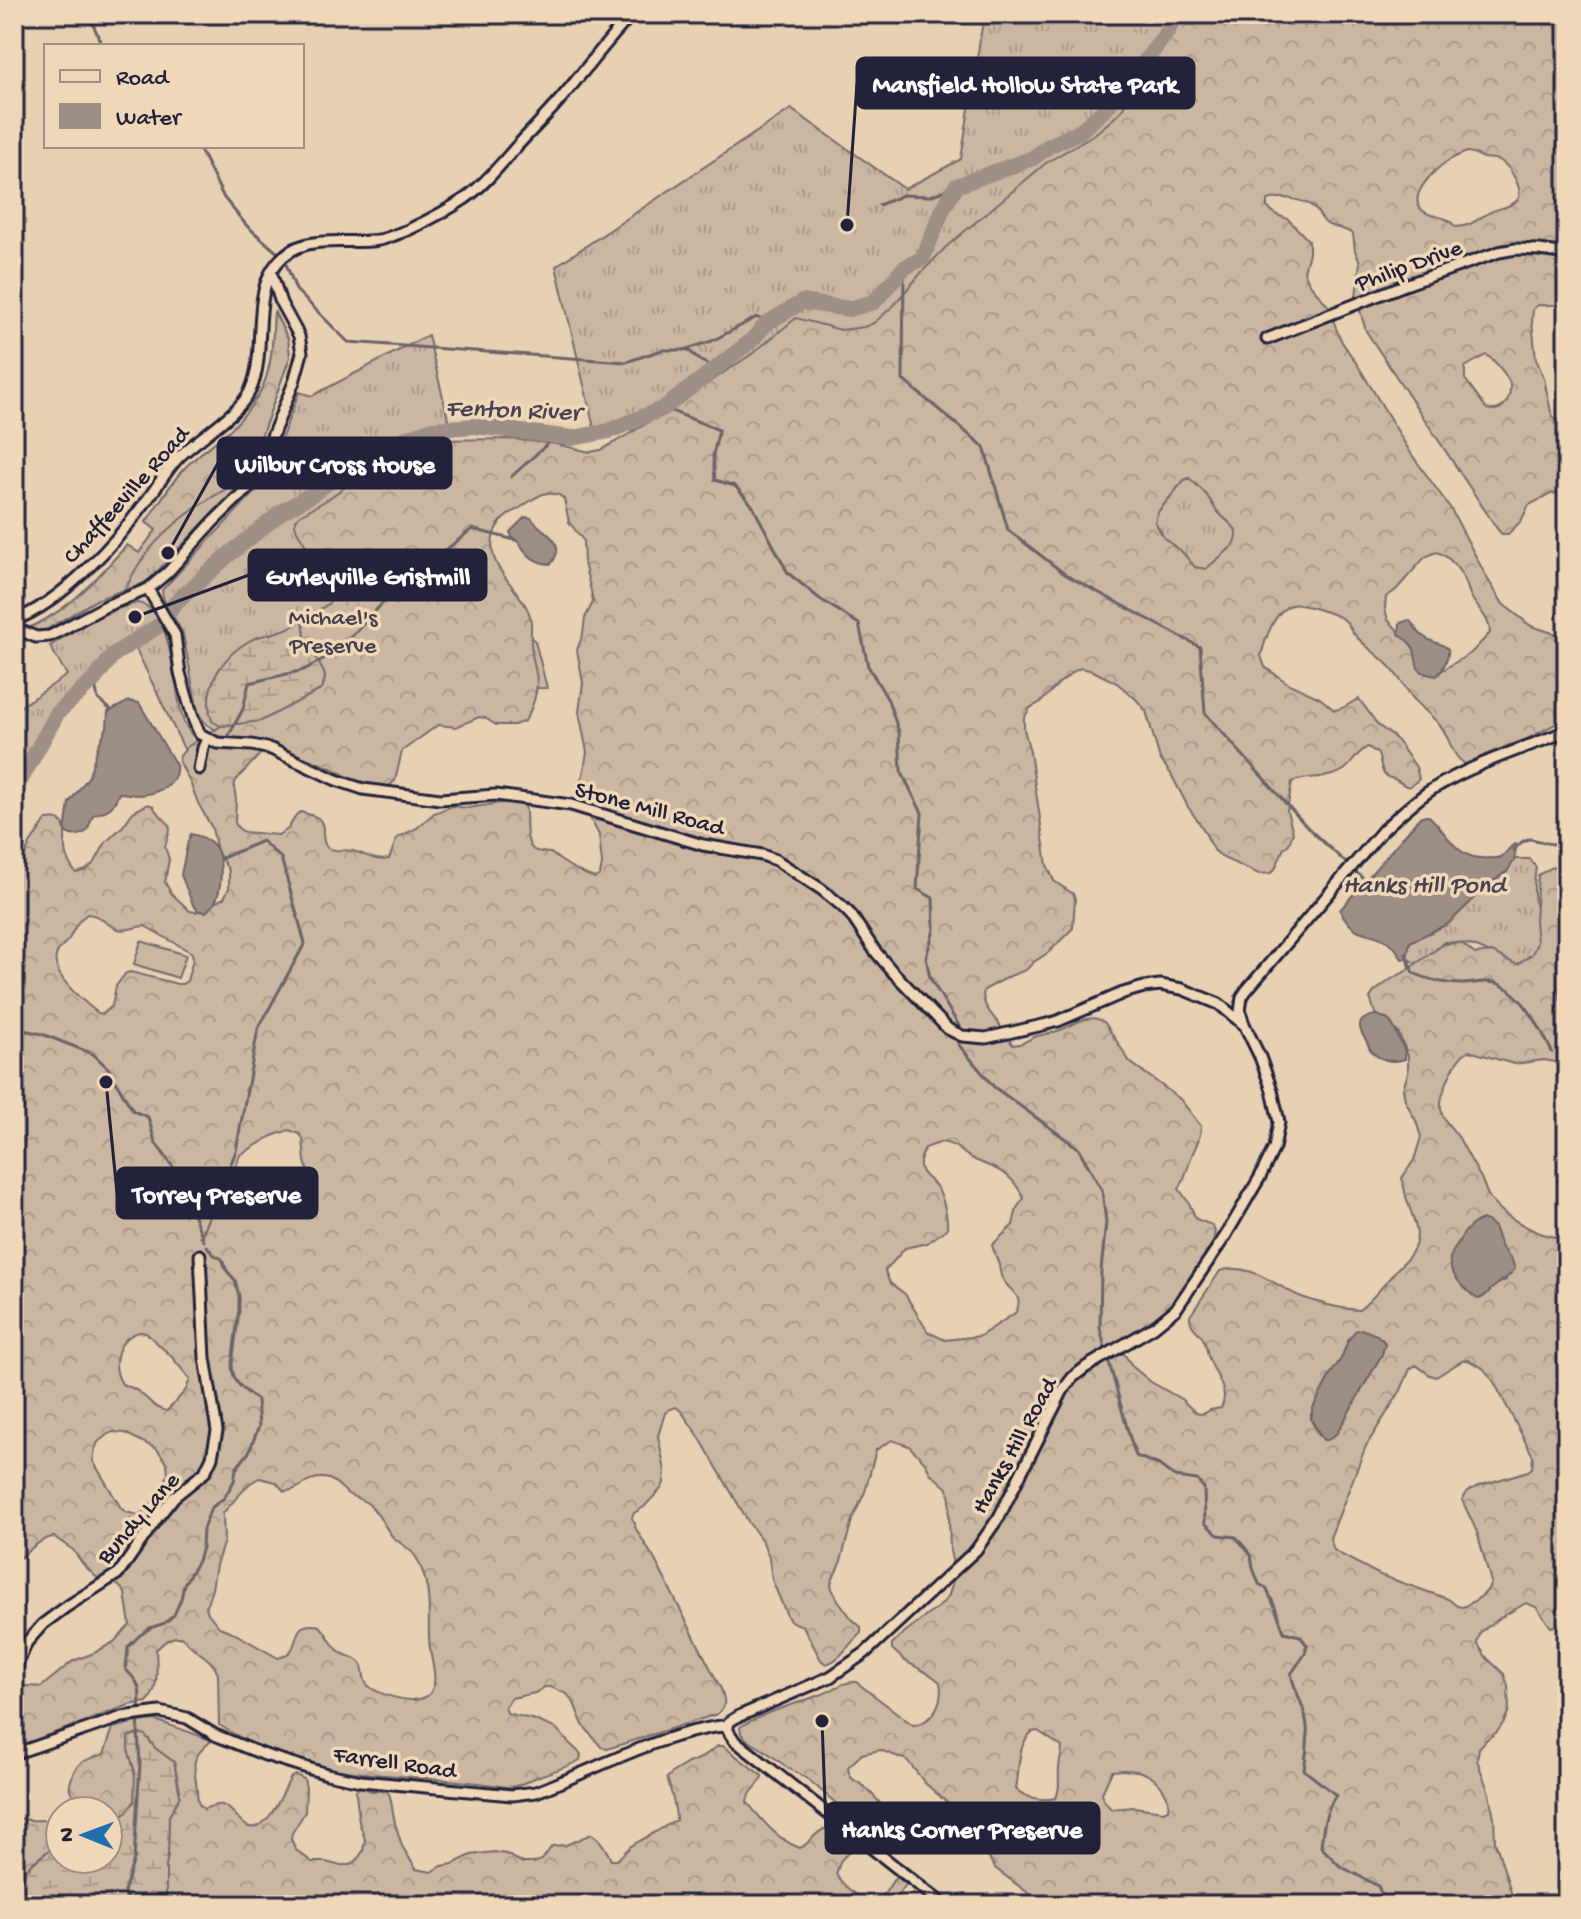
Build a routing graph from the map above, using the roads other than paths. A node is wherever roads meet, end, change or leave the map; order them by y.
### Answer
1 (632, 14) edge
2 (1567, 254) edge
3 (271, 272) junction
4 (1267, 339) dead end
5 (148, 589) junction
6 (14, 620) edge
7 (14, 628) edge
8 (1567, 731) edge
9 (207, 739) junction
10 (199, 769) dead end
11 (1242, 997) junction
12 (1219, 1004) junction
13 (1244, 1024) junction
14 (200, 1255) dead end
15 (14, 1672) edge
16 (728, 1725) junction
17 (14, 1754) edge
18 (944, 1905) edge

1 - 3 street
2 - 4 street, Philip Drive
3 - 5 street
3 - 6 street, Chaffeeville Road
5 - 7 street
5 - 9 street
8 - 11 street
9 - 10 street
9 - 12 street, Stone Mill Road
11 - 12 street
11 - 13 street, Hanks Hill Road
12 - 13 street, Stone Mill Road
13 - 16 street, Hanks Hill Road
14 - 15 street, Bundy Lane
16 - 17 street, Farrell Road
16 - 18 street

